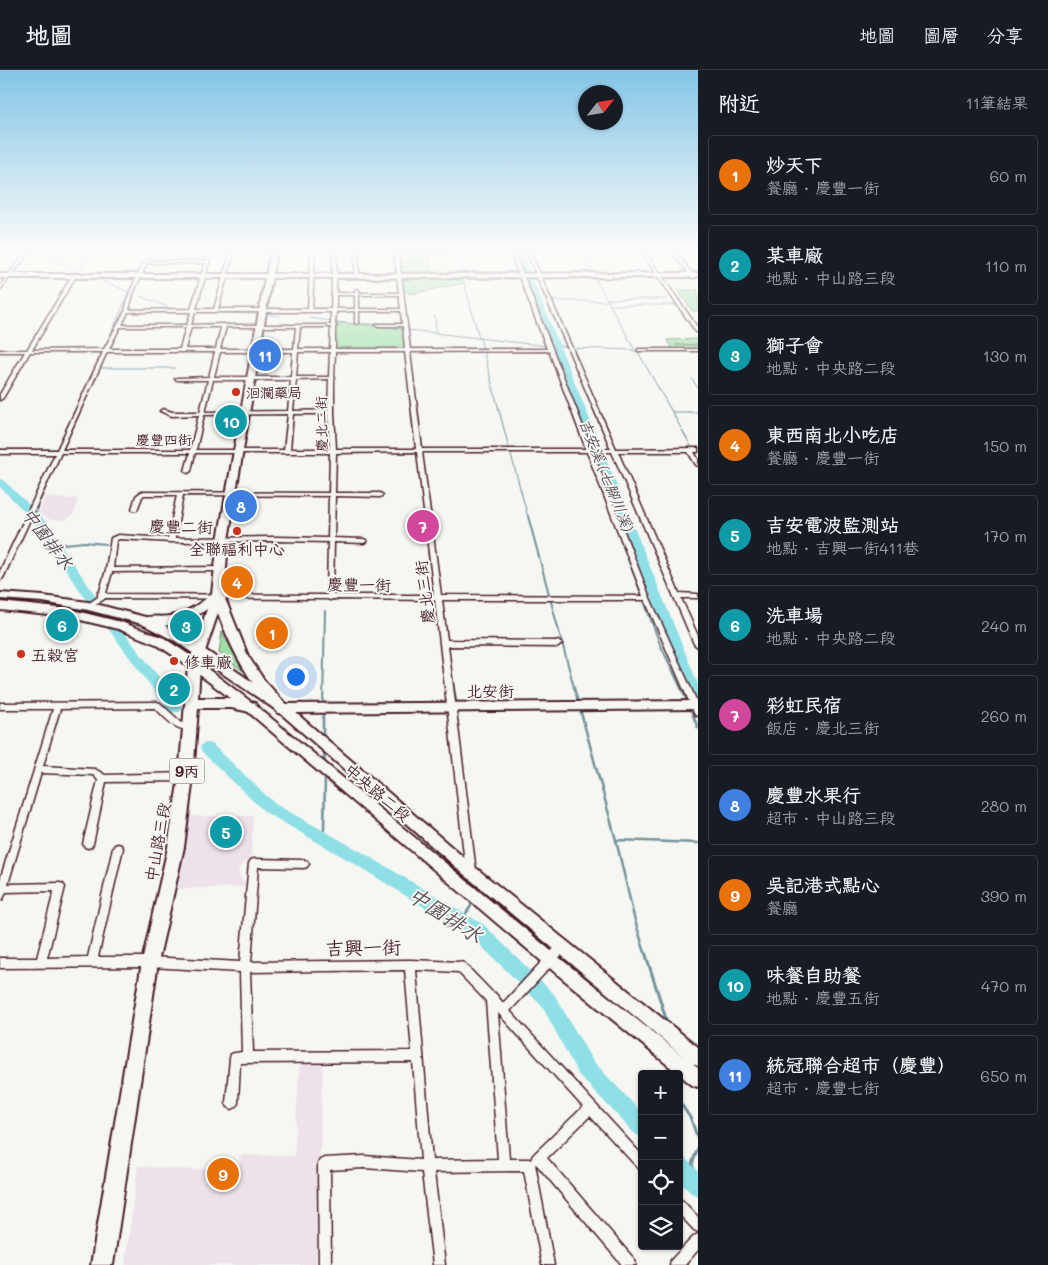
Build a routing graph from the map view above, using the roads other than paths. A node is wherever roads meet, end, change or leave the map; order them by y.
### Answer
1 (57, 305) edge
2 (129, 305) edge
3 (194, 305) edge
4 (217, 305) edge
5 (264, 305) edge
6 (310, 305) edge
7 (334, 305) edge
8 (358, 305) edge
9 (402, 305) edge
10 (533, 305) edge
11 (551, 305) edge
12 (680, 305) edge
13 (192, 310) junction
14 (216, 310) junction
15 (263, 310) junction
16 (310, 310) junction
17 (334, 310) junction
18 (358, 310) junction
19 (403, 310) junction
20 (127, 311) junction
21 (357, 323) dead end
22 (224, 325) junction
23 (378, 325) dead end
24 (405, 325) junction
25 (120, 326) junction
26 (189, 326) junction
27 (298, 326) junction
28 (335, 326) junction
29 (260, 327) junction
30 (698, 331) edge
31 (218, 349) junction
32 (255, 349) junction
33 (0, 350) edge
34 (29, 350) junction
35 (106, 350) junction
36 (182, 350) junction
37 (297, 350) junction
38 (332, 350) junction
39 (408, 350) junction
40 (550, 350) junction
41 (640, 350) dead end
42 (698, 350) edge
43 (333, 378) junction
44 (177, 379) dead end
45 (211, 379) junction
46 (252, 379) junction
47 (294, 379) junction
48 (0, 398) edge
49 (163, 411) dead end
50 (331, 412) junction
51 (246, 413) junction
52 (292, 413) junction
53 (203, 414) junction
54 (612, 449) junction
55 (239, 450) junction
56 (419, 450) junction
57 (590, 450) junction
58 (690, 450) junction
59 (698, 450) edge
60 (59, 451) junction
61 (194, 451) junction
62 (287, 451) junction
63 (333, 451) junction
64 (0, 452) edge
65 (698, 464) edge
66 (188, 472) dead end
67 (180, 493) junction
68 (232, 494) junction
69 (380, 495) dead end
70 (333, 496) junction
71 (135, 509) dead end
72 (171, 540) junction
73 (223, 540) junction
74 (364, 541) dead end
75 (331, 542) junction
76 (220, 569) junction
77 (109, 570) junction
78 (0, 578) edge
79 (101, 593) junction
80 (676, 595) junction
81 (0, 596) edge
82 (218, 596) junction
83 (698, 596) edge
84 (330, 598) junction
85 (647, 598) junction
86 (439, 599) junction
87 (0, 606) edge
88 (88, 606) junction
89 (145, 621) junction
90 (443, 643) junction
91 (558, 644) dead end
92 (698, 644) edge
93 (198, 651) junction
94 (194, 666) junction
95 (192, 703) junction
96 (0, 706) edge
97 (57, 707) junction
98 (250, 707) junction
99 (452, 707) junction
100 (697, 707) edge
101 (283, 709) junction
102 (190, 727) junction
103 (40, 769) junction
104 (186, 777) junction
105 (103, 779) junction
106 (88, 844) dead end
107 (118, 848) dead end
108 (304, 864) dead end
109 (471, 872) junction
110 (1, 892) edge
111 (562, 946) junction
112 (551, 960) junction
113 (41, 962) junction
114 (92, 962) junction
115 (150, 962) junction
116 (0, 963) edge
117 (410, 965) junction
118 (245, 967) junction
119 (491, 997) junction
120 (505, 1010) junction
121 (417, 1056) junction
122 (248, 1058) junction
123 (698, 1058) edge
124 (698, 1079) edge
125 (232, 1103) dead end
126 (591, 1107) junction
127 (638, 1160) edge
128 (534, 1161) junction
129 (427, 1166) junction
130 (504, 1166) junction
131 (683, 1209) edge
132 (698, 1226) edge
133 (698, 1240) edge
134 (102, 1265) edge
135 (324, 1265) edge
136 (438, 1265) edge
137 (548, 1265) edge
138 (630, 1265) edge
139 (676, 1265) edge

1 - 34 street
2 - 20 street
3 - 13 street
4 - 14 street
5 - 15 main road, 中山路三段 / 9丙
6 - 16 street
7 - 17 street, 慶北二街
8 - 18 street
9 - 19 street, 慶北三街
10 - 40 street
11 - 54 street
12 - 30 street
13 - 14 street
13 - 20 street
13 - 26 street
14 - 15 street
15 - 16 street
15 - 29 main road, 中山路三段 / 9丙
16 - 17 street
17 - 18 street
17 - 28 street, 慶北二街
18 - 19 street
18 - 21 street
19 - 24 street, 慶北三街
20 - 25 street
22 - 26 street
22 - 29 street
22 - 31 street
23 - 24 street
24 - 39 street, 慶北三街
25 - 26 street
25 - 35 street
26 - 36 street
27 - 28 street
27 - 29 street
27 - 37 street
28 - 38 street, 慶北二街
29 - 32 main road, 中山路三段 / 9丙
31 - 32 street
31 - 36 street
31 - 45 street
32 - 37 street
32 - 46 main road, 中山路三段 / 9丙
33 - 34 street
34 - 35 street
34 - 48 street
35 - 36 street
35 - 60 street
37 - 38 street
37 - 47 street
38 - 39 street
38 - 43 street, 慶北二街
39 - 40 street
39 - 56 street, 慶北三街
40 - 57 street
41 - 42 street
43 - 47 street
43 - 50 street, 慶北二街
44 - 45 street
45 - 46 street
45 - 53 street
46 - 47 street
46 - 51 main road, 中山路三段 / 9丙
47 - 52 street
49 - 53 street
50 - 52 street
50 - 63 street, 慶北二街
51 - 52 street
51 - 53 street
51 - 55 main road, 中山路三段 / 9丙
52 - 62 street
53 - 61 street
54 - 57 street, 慶豐四街
54 - 58 street, 慶豐四街
54 - 80 street
55 - 61 street, 慶豐四街
55 - 62 street, 慶豐四街
55 - 68 main road, 中山路三段 / 9丙
56 - 57 street, 慶豐四街
56 - 63 street, 慶豐四街
56 - 86 street, 慶北三街
57 - 85 street
58 - 59 street, 慶豐四街
58 - 65 street
60 - 61 street, 慶豐四街
60 - 64 street, 慶豐四街
60 - 78 street
61 - 66 street
62 - 63 street, 慶豐四街
63 - 70 street, 慶北二街
67 - 68 street
67 - 71 street
67 - 72 street
68 - 70 street
68 - 73 main road, 中山路三段 / 9丙
69 - 70 street
70 - 75 street, 慶北二街
72 - 73 street, 慶豐二街
72 - 77 street, 慶豐二街
73 - 75 street, 慶豐二街
73 - 76 main road, 中山路三段 / 9丙
74 - 75 street, 慶豐二街
75 - 84 street, 慶北二街
76 - 77 street
76 - 82 main road, 中山路三段 / 9丙
77 - 79 street, 慶豐二街
79 - 82 street, 慶豐一街
79 - 88 street
80 - 83 street
80 - 92 street
81 - 88 street, 中央路二段
82 - 84 street, 慶豐一街
82 - 89 main road
82 - 93 main road, 中山路三段 / 9丙
82 - 101 main road
84 - 86 street, 慶豐一街
85 - 86 street, 慶豐一街
85 - 100 street
86 - 90 street, 慶北三街
87 - 94 street, 中央路二段
88 - 89 street, 中央路二段
89 - 93 street, 中央路二段
90 - 91 street
90 - 99 street, 慶北三街
93 - 94 main road, 中山路三段 / 9丙
93 - 101 street, 中央路二段
94 - 95 main road, 中山路三段 / 9丙
94 - 98 street, 中央路二段
95 - 98 main road
95 - 102 main road, 中山路三段 / 9丙
96 - 97 street
97 - 102 street
97 - 103 street
98 - 112 street, 中央路二段
99 - 100 street, 北安街
99 - 101 street, 北安街
99 - 109 street, 慶北三街
101 - 109 street, 中央路二段
102 - 104 main road, 中山路三段 / 9丙
103 - 105 street
103 - 110 street
104 - 105 street
104 - 115 main road, 中山路三段 / 9丙
105 - 106 street
107 - 114 street
108 - 118 street
109 - 111 street, 中央路二段
110 - 113 street
111 - 112 street
111 - 123 street, 中央路二段
112 - 120 street
112 - 124 street, 中央路二段
113 - 114 street, 吉興一街
113 - 116 street, 吉興一街
114 - 115 street, 吉興一街
115 - 118 street, 吉興一街
115 - 134 main road, 中山路三段 / 9丙
117 - 118 street, 吉興一街
117 - 119 street, 吉興一街
117 - 121 street
118 - 122 street
119 - 120 street, 吉興一街
119 - 130 street
120 - 126 street, 吉興一街
121 - 122 street
121 - 129 street
122 - 125 street
126 - 127 street, 吉興一街
126 - 128 street
128 - 130 street
128 - 137 street
128 - 138 street
129 - 130 street
129 - 135 street
129 - 136 street
131 - 132 street
133 - 139 street

